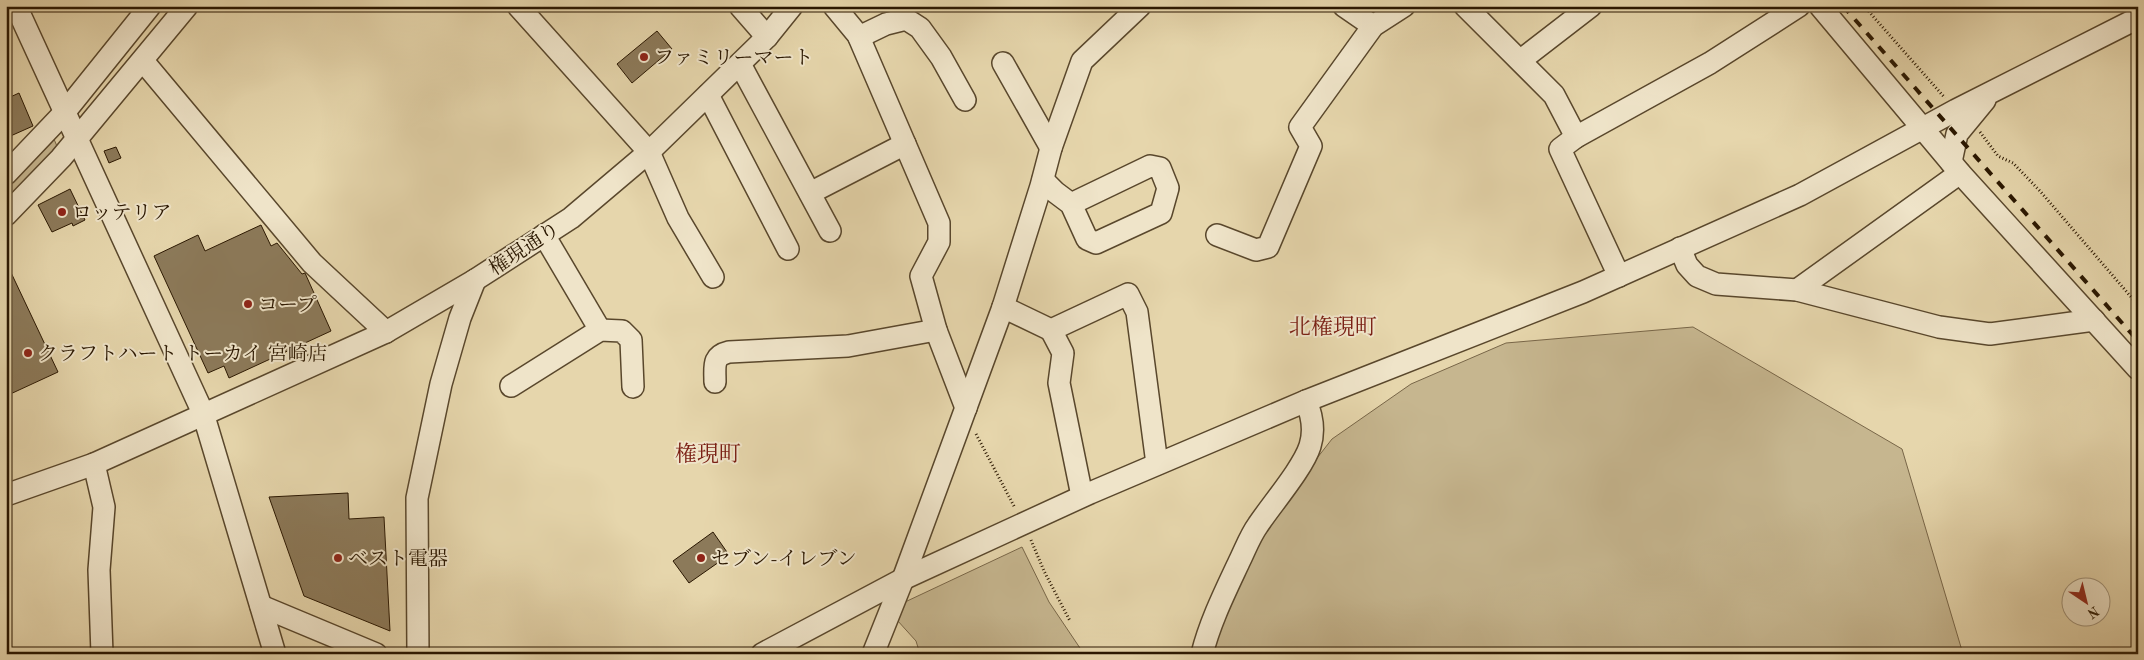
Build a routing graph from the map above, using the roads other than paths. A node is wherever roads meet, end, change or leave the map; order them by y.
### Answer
1 (16, 6) edge
2 (150, 6) edge
3 (187, 6) edge
4 (518, 6) edge
5 (740, 6) edge
6 (792, 6) edge
7 (834, 6) edge
8 (1140, 6) edge
9 (1344, 6) edge
10 (1404, 6) edge
11 (1465, 6) edge
12 (1591, 6) edge
13 (1799, 6) edge
14 (1820, 6) edge
15 (2138, 18) edge
16 (1373, 26) junction
17 (767, 36) junction
18 (859, 37) junction
19 (1520, 60) junction
20 (143, 61) junction
21 (1003, 63) dead end
22 (740, 64) junction
23 (708, 95) junction
24 (965, 100) dead end
25 (64, 113) junction
26 (1962, 114) junction
27 (1923, 128) junction
28 (1576, 137) junction
29 (76, 139) junction
30 (905, 144) junction
31 (1051, 148) junction
32 (649, 152) junction
33 (1956, 167) junction
34 (6, 174) edge
35 (1043, 180) junction
36 (810, 193) junction
37 (1071, 204) dead end
38 (6, 215) edge
39 (830, 231) dead end
40 (544, 235) junction
41 (1217, 235) dead end
42 (1680, 248) junction
43 (788, 250) dead end
44 (1619, 276) junction
45 (712, 277) dead end
46 (475, 280) junction
47 (1798, 290) junction
48 (1003, 308) junction
49 (2094, 320) junction
50 (600, 330) junction
51 (936, 330) junction
52 (1051, 330) junction
53 (386, 332) junction
54 (2138, 369) edge
55 (715, 382) dead end
56 (511, 386) dead end
57 (633, 387) dead end
58 (1306, 401) junction
59 (965, 411) junction
60 (203, 412) junction
61 (94, 464) junction
62 (1157, 464) junction
63 (6, 495) edge
64 (1082, 496) junction
65 (904, 579) junction
66 (261, 606) junction
67 (102, 654) edge
68 (275, 654) edge
69 (376, 654) edge
70 (418, 654) edge
71 (762, 654) edge
72 (872, 654) edge
73 (1202, 654) edge

1 - 25 street
2 - 25 street
3 - 20 street
4 - 32 street
5 - 17 street
6 - 17 street, 権現通り
7 - 18 street
8 - 31 street
9 - 16 street
10 - 16 street
11 - 19 street
12 - 19 street
13 - 28 street
14 - 27 street
15 - 26 street
16 - 41 street
17 - 22 street, 権現通り
18 - 24 street
18 - 30 street
19 - 28 street
20 - 29 street
20 - 53 street
21 - 31 street
22 - 23 street, 権現通り
22 - 36 street
23 - 32 street, 権現通り
23 - 43 street
25 - 29 street
25 - 34 street
26 - 27 street
26 - 33 street
27 - 33 street
27 - 42 street
28 - 44 street
29 - 38 street
29 - 60 street
30 - 36 street
30 - 51 street
31 - 35 street
32 - 40 street, 権現通り
32 - 45 street
33 - 47 street
33 - 49 street
35 - 37 street
35 - 48 street
36 - 39 street
40 - 46 street, 権現通り
40 - 50 street
42 - 44 street
42 - 47 street
44 - 58 street
46 - 53 street, 権現通り
46 - 70 street
47 - 49 street
48 - 52 street
48 - 59 street
49 - 54 street
50 - 56 street
50 - 57 street
51 - 55 street
51 - 59 street
52 - 62 street
52 - 64 street
53 - 60 street, 権現通り
58 - 62 street
58 - 73 street
59 - 65 street
60 - 61 street, 権現通り
60 - 66 street
61 - 63 street, 権現通り
61 - 67 street
62 - 64 street
64 - 65 street
65 - 71 street
65 - 72 street
66 - 68 street
66 - 69 street

